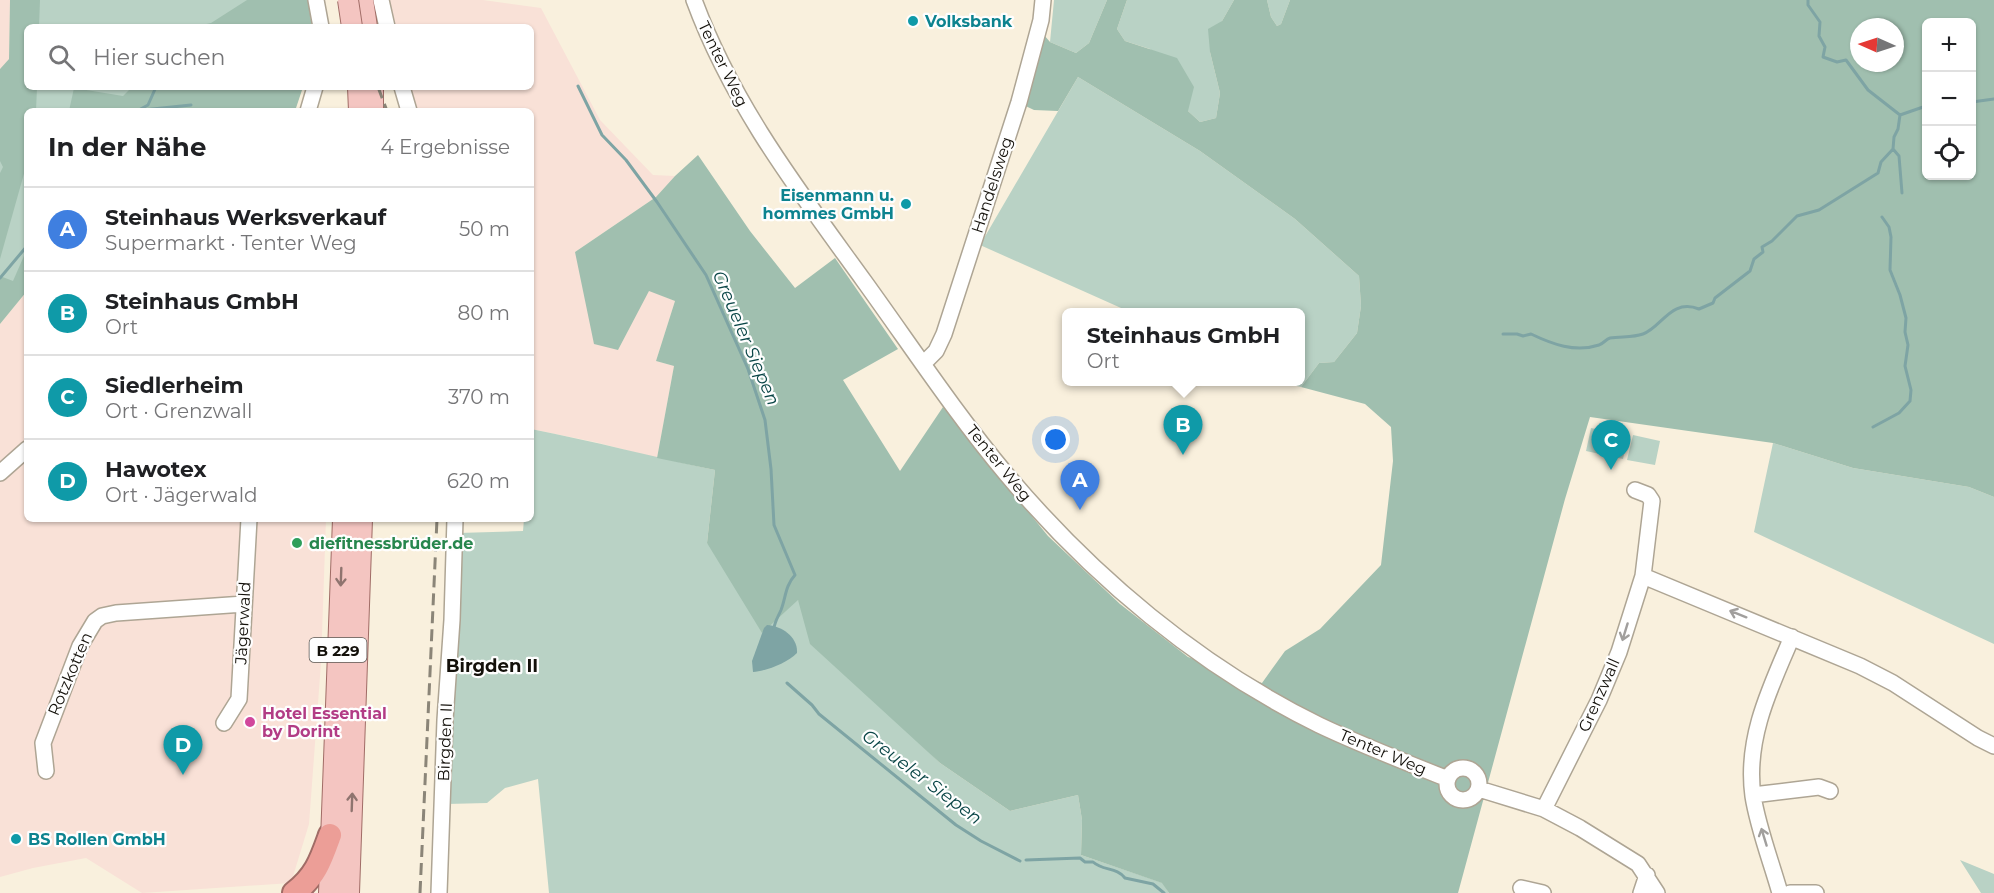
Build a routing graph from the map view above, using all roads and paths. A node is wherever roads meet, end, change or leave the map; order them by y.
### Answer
1 (316, 0) edge
2 (348, 0) edge
3 (363, 0) edge
4 (381, 0) edge
5 (694, 0) edge
6 (1043, 0) edge
7 (320, 24) edge
8 (352, 24) edge
9 (367, 24) edge
10 (386, 24) edge
11 (314, 90) edge
12 (358, 90) edge
13 (373, 90) edge
14 (403, 90) edge
15 (309, 108) edge
16 (359, 108) edge
17 (373, 108) edge
18 (408, 108) edge
19 (924, 363) junction
20 (24, 452) edge
21 (0, 473) edge
22 (1635, 490) dead end
23 (249, 522) edge
24 (343, 522) edge
25 (362, 522) edge
26 (455, 522) edge
27 (1643, 576) junction
28 (244, 604) junction
29 (1792, 637) junction
30 (224, 723) dead end
31 (1994, 746) edge
32 (46, 771) dead end
33 (1830, 791) dead end
34 (1753, 795) junction
35 (1544, 809) junction
36 (330, 835) junction
37 (1647, 876) junction
38 (1521, 888) dead end
39 (294, 893) edge
40 (329, 893) edge
41 (349, 893) edge
42 (439, 893) edge
43 (1543, 893) edge
44 (1641, 893) edge
45 (1657, 893) edge
46 (1780, 893) edge
47 (1790, 893) edge
48 (1816, 893) edge

1 - 7 street
2 - 8 main road, bridge
3 - 9 main road
4 - 10 street
5 - 19 street, Tenter Weg
6 - 19 street, Handelsweg
11 - 15 street
12 - 16 main road
13 - 17 main road
14 - 18 street
19 - 35 street, Tenter Weg
20 - 21 street
22 - 27 street, Grenzwall
23 - 28 street, Jägerwald
24 -> 36 main road, B 229
41 -> 25 main road, B 229
26 - 42 street, Birgden II
29 -> 27 street
27 -> 35 street, Grenzwall
28 - 30 street, Jägerwald
28 - 32 street, Rotzkotten
29 - 31 street
29 - 34 street
33 - 34 street
46 -> 34 street
35 - 37 street
36 - 39 highway
36 - 40 main road, B 229
37 - 44 street
37 - 45 street
38 - 43 street
47 - 48 street

